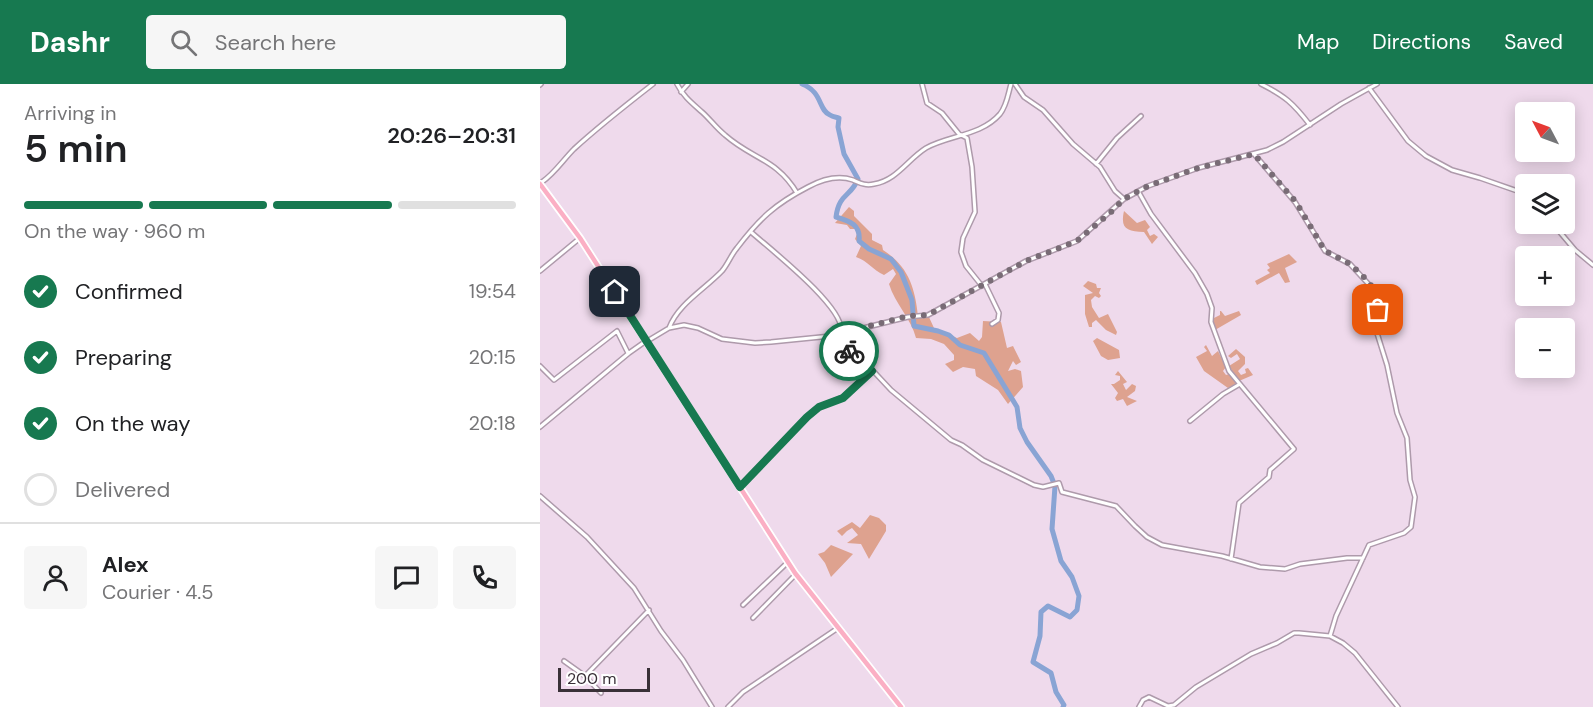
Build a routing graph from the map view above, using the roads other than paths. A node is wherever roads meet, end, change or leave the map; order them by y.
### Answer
1 (653, 84) edge
2 (677, 84) edge
3 (688, 84) edge
4 (922, 84) edge
5 (1013, 84) edge
6 (1261, 84) edge
7 (1377, 84) edge
8 (1369, 88) junction
9 (681, 92) junction
10 (1141, 116) dead end
11 (1310, 125) junction
12 (963, 135) junction
13 (1254, 154) junction
14 (1096, 164) junction
15 (541, 182) edge
16 (1515, 190) edge
17 (1138, 191) junction
18 (797, 193) junction
19 (1124, 199) junction
20 (751, 232) junction
21 (1561, 234) edge
22 (580, 238) junction
23 (1593, 265) edge
24 (540, 271) edge
25 (984, 285) junction
26 (992, 324) dead end
27 (669, 328) junction
28 (841, 332) junction
29 (831, 336) junction
30 (647, 341) junction
31 (629, 353) junction
32 (540, 366) edge
33 (872, 371) junction
34 (1240, 384) junction
35 (1190, 421) dead end
36 (540, 427) edge
37 (740, 487) junction
38 (540, 496) edge
39 (1363, 558) junction
40 (1231, 559) junction
41 (788, 562) junction
42 (796, 574) junction
43 (743, 605) dead end
44 (649, 610) junction
45 (753, 618) dead end
46 (838, 628) junction
47 (1330, 636) junction
48 (564, 661) dead end
49 (585, 676) junction
50 (601, 693) dead end
51 (712, 707) edge
52 (728, 707) edge
53 (901, 707) edge
54 (1139, 707) edge
55 (1398, 707) edge

1 - 15 street
2 - 9 street
3 - 9 street
4 - 12 street
5 - 12 street
5 - 14 street
6 - 11 street
7 - 8 street
8 - 11 street
8 - 16 street
9 - 18 street
10 - 14 street
11 - 13 street
12 - 18 street
12 - 25 street
13 - 17 street
13 - 39 street
14 - 19 street
15 - 22 main road
15 - 30 main road
17 - 19 street
17 - 34 street
18 - 20 street
19 - 25 street
20 - 27 street
20 - 28 street
21 - 23 street
22 - 24 street
22 - 30 main road
25 - 26 street
25 - 28 street
27 - 29 street
27 - 30 street
28 - 29 street
29 - 33 street
30 - 31 street
30 - 37 main road
31 - 32 street
31 - 36 street
33 - 37 street
33 - 40 street
34 - 35 street
34 - 40 street
37 - 41 main road
38 - 44 street
39 - 40 street
39 - 47 street
41 - 42 main road
41 - 43 street
42 - 45 street
42 - 46 main road
44 - 49 street
44 - 51 street
46 - 52 street
46 - 53 main road
47 - 54 street
47 - 55 street
48 - 49 street
49 - 50 street

